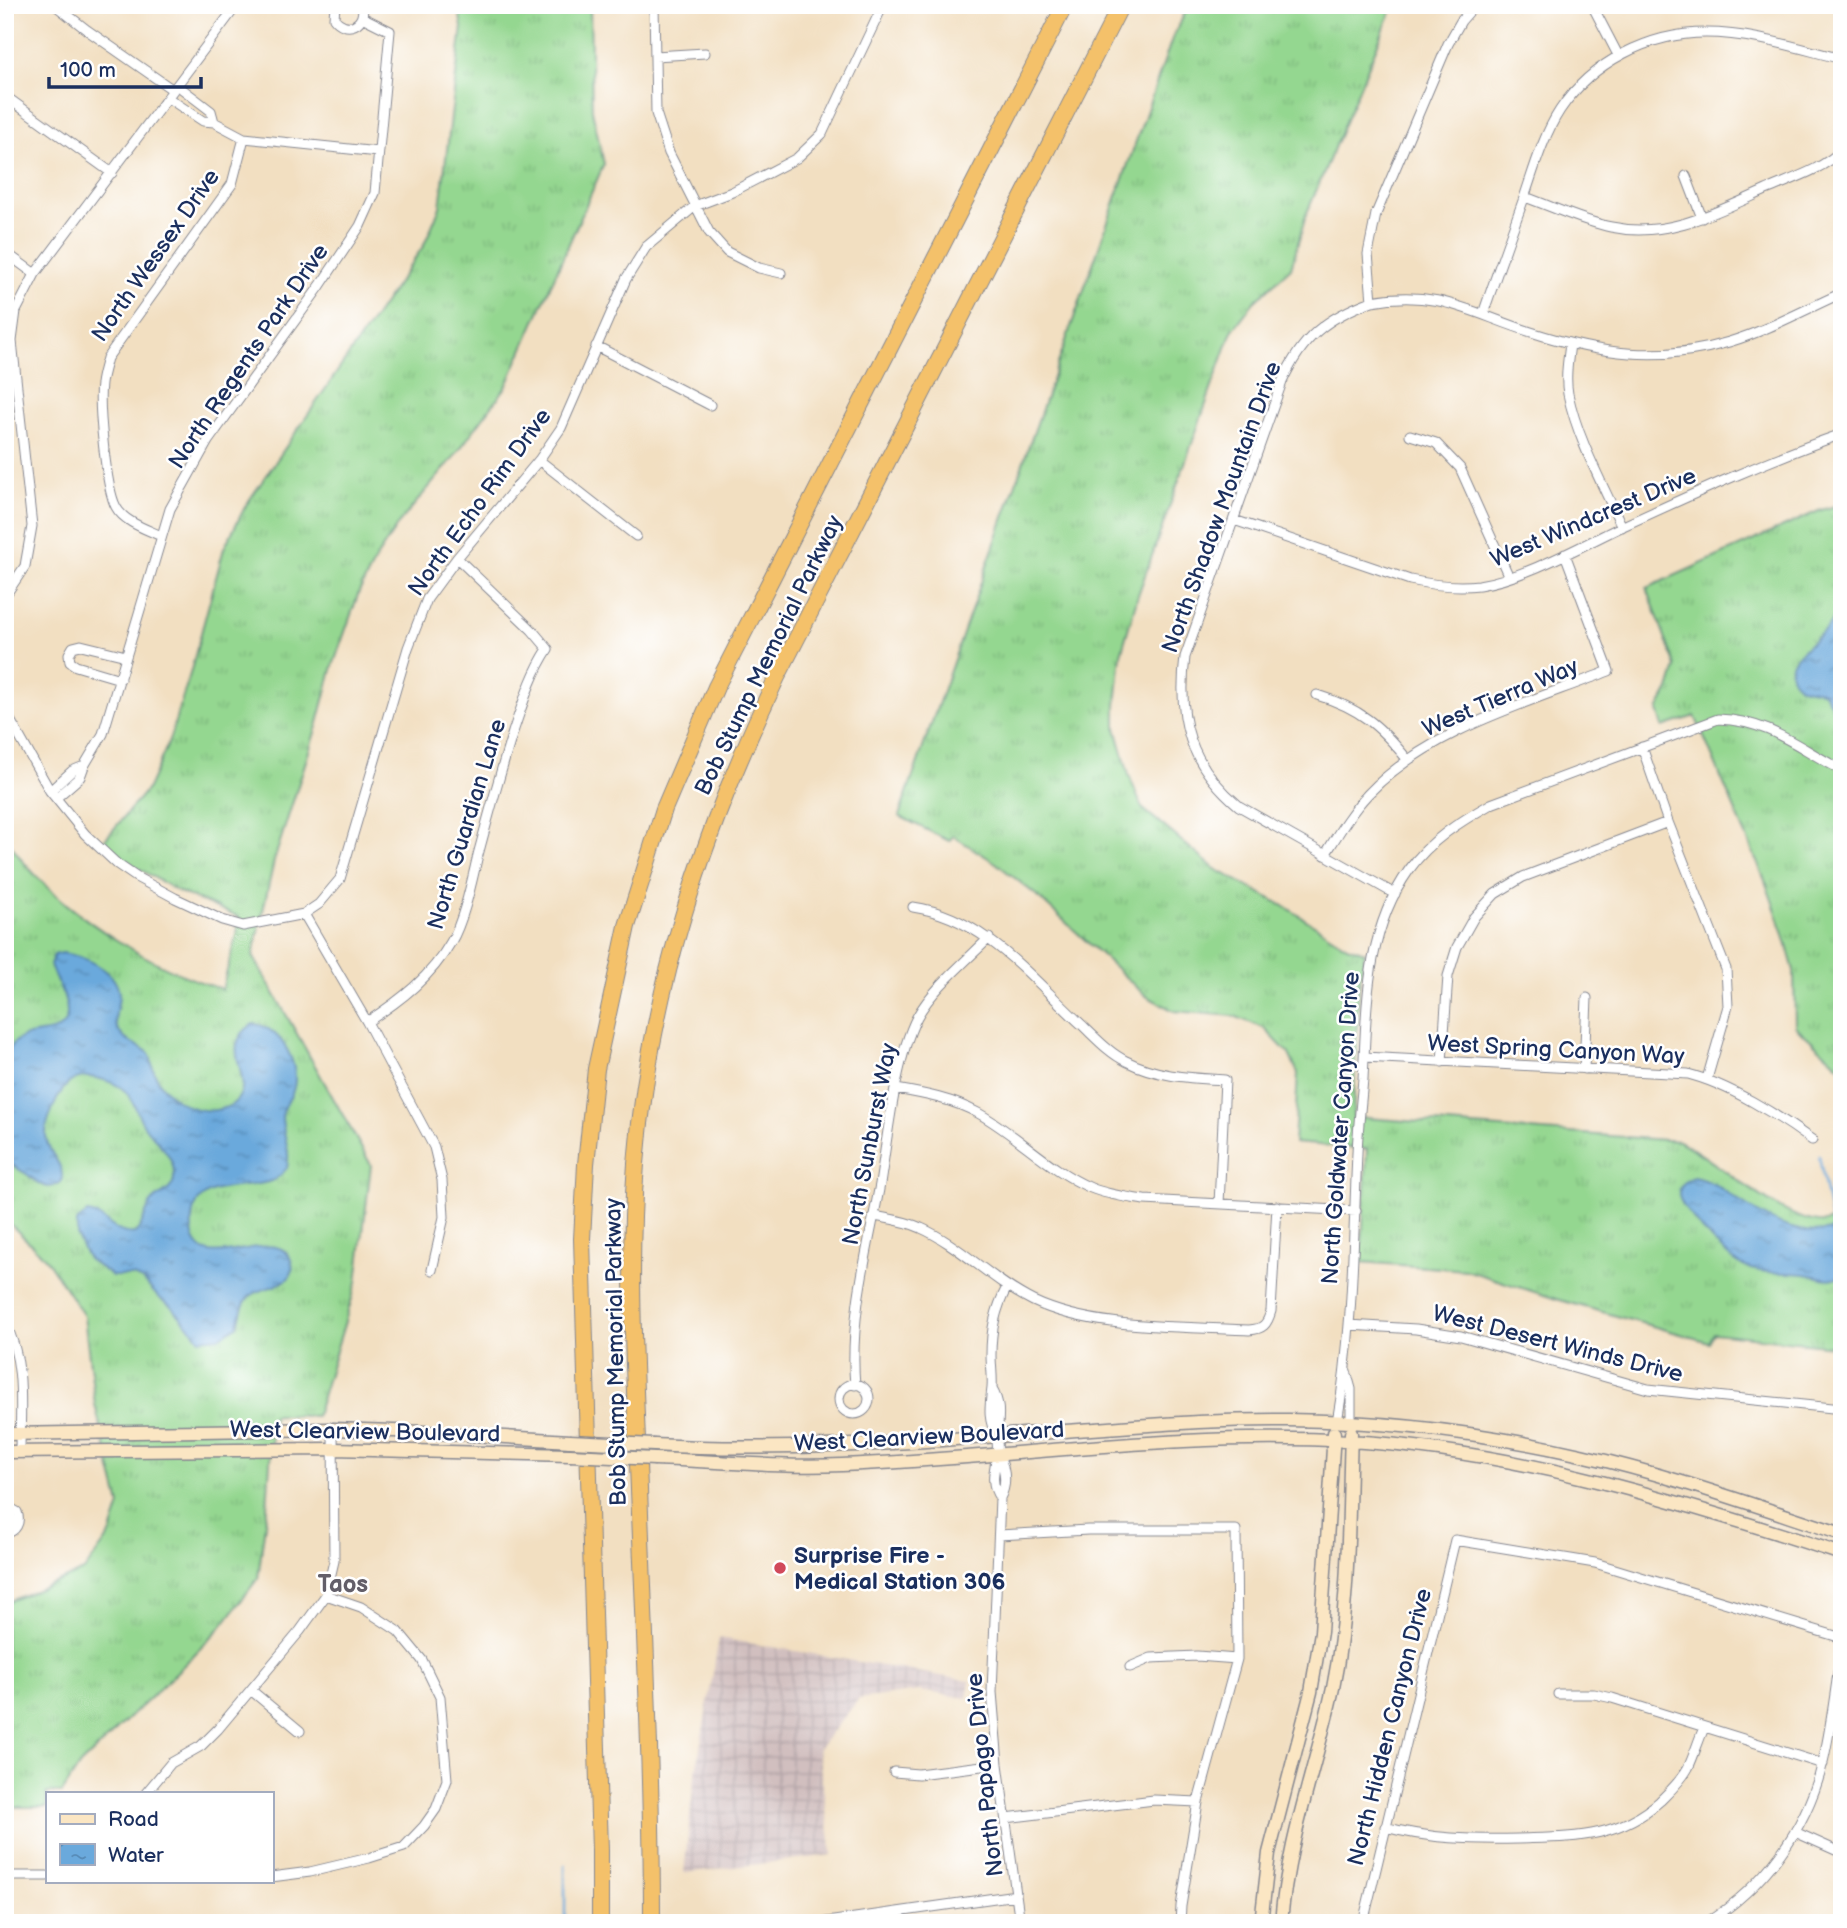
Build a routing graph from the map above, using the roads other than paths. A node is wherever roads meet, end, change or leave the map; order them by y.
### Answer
1 (237, 5) edge
2 (335, 5) edge
3 (362, 5) edge
4 (654, 5) edge
5 (883, 5) edge
6 (1065, 5) edge
7 (1121, 5) edge
8 (1475, 5) edge
9 (1592, 5) edge
10 (59, 7) edge
11 (362, 18) junction
12 (705, 52) dead end
13 (1618, 55) junction
14 (655, 56) junction
15 (1842, 59) edge
16 (173, 91) junction
17 (5, 96) edge
18 (214, 122) junction
19 (244, 138) junction
20 (1842, 150) edge
21 (378, 152) junction
22 (111, 173) junction
23 (1686, 176) dead end
24 (1525, 197) junction
25 (695, 206) junction
26 (1702, 218) junction
27 (5, 252) edge
28 (781, 273) dead end
29 (35, 274) junction
30 (1842, 293) edge
31 (1372, 301) junction
32 (1483, 314) junction
33 (1570, 344) junction
34 (596, 346) junction
35 (710, 405) dead end
36 (1842, 434) edge
37 (1410, 435) dead end
38 (539, 460) junction
39 (1234, 520) junction
40 (1622, 527) junction
41 (161, 536) junction
42 (636, 536) dead end
43 (1565, 554) junction
44 (457, 558) junction
45 (1509, 577) junction
46 (5, 596) edge
47 (126, 656) junction
48 (120, 678) junction
49 (1317, 695) dead end
50 (5, 711) edge
51 (1642, 747) junction
52 (1408, 759) junction
53 (1842, 770) edge
54 (53, 794) junction
55 (1668, 822) junction
56 (1325, 855) junction
57 (1395, 894) junction
58 (913, 906) dead end
59 (304, 914) junction
60 (989, 938) junction
61 (1587, 998) dead end
62 (368, 1022) junction
63 (1364, 1057) junction
64 (1442, 1062) junction
65 (1584, 1069) junction
66 (1707, 1079) junction
67 (896, 1089) junction
68 (1812, 1140) dead end
69 (1219, 1204) junction
70 (1277, 1206) junction
71 (1356, 1211) junction
72 (874, 1216) junction
73 (432, 1270) dead end
74 (1007, 1287) junction
75 (5, 1323) edge
76 (1349, 1325) junction
77 (1346, 1370) junction
78 (855, 1384) dead end
79 (1842, 1409) edge
80 (1337, 1422) junction
81 (1351, 1422) junction
82 (334, 1429) junction
83 (5, 1434) edge
84 (20, 1435) junction
85 (997, 1436) junction
86 (1333, 1440) junction
87 (1351, 1441) junction
88 (334, 1449) junction
89 (5, 1452) edge
90 (20, 1453) junction
91 (998, 1454) junction
92 (5, 1505) edge
93 (5, 1534) edge
94 (1842, 1534) edge
95 (999, 1535) junction
96 (1842, 1554) edge
97 (326, 1595) junction
98 (1842, 1638) edge
99 (1842, 1646) edge
100 (1237, 1658) junction
101 (1130, 1667) dead end
102 (252, 1691) junction
103 (1558, 1694) dead end
104 (1703, 1728) junction
105 (300, 1731) dead end
106 (998, 1764) junction
107 (1822, 1764) junction
108 (894, 1772) dead end
109 (147, 1792) edge
110 (1198, 1802) junction
111 (1006, 1818) junction
112 (1385, 1827) junction
113 (1795, 1832) junction
114 (1842, 1853) edge
115 (5, 1876) edge
116 (46, 1876) edge
117 (273, 1877) edge
118 (1016, 1895) junction
119 (600, 1923) edge
120 (652, 1923) edge
121 (820, 1923) edge
122 (1020, 1923) edge
123 (1181, 1923) edge
124 (1261, 1923) edge
125 (1281, 1923) edge
126 (1363, 1923) edge
127 (1706, 1923) edge

1 - 16 street
2 - 11 street
3 - 11 street
4 - 14 street
5 - 25 street, North Echo Rim Drive
6 - 119 highway, Bob Stump Memorial Parkway
7 - 120 highway, Bob Stump Memorial Parkway
8 - 31 street
9 - 13 street
10 - 16 street
11 - 21 street, North Regents Park Drive
12 - 14 street
13 - 15 street
13 - 24 street
14 - 25 street
16 - 18 street
16 - 18 street
16 - 22 street
17 - 22 street
18 - 19 street
19 - 21 street
19 - 41 street, North Wessex Drive
20 - 26 street
21 - 41 street, North Regents Park Drive
22 - 29 street
23 - 26 street
24 - 26 street
24 - 32 street
25 - 28 street
25 - 34 street, North Echo Rim Drive
27 - 29 street
29 - 46 street
30 - 33 street, North Shadow Mountain Drive
31 - 32 street, North Shadow Mountain Drive
31 - 39 street, North Shadow Mountain Drive
32 - 33 street, North Shadow Mountain Drive
33 - 40 street
34 - 35 street
34 - 38 street, North Echo Rim Drive
36 - 40 street, West Windcrest Drive
37 - 45 street
38 - 42 street
38 - 44 street, North Echo Rim Drive
39 - 45 street, West Windcrest Drive
39 - 56 street, North Shadow Mountain Drive
40 - 43 street, West Windcrest Drive
41 - 47 street, North Regents Park Drive
43 - 45 street, West Windcrest Drive
43 - 52 street, West Tierra Way
44 - 59 street, North Echo Rim Drive
44 - 62 street, North Guardian Lane
47 - 48 street, North Regents Park Drive
47 - 48 street
48 - 54 street, North Regents Park Drive
49 - 52 street
50 - 54 street
51 - 53 street, North Goldwater Canyon Drive
51 - 55 street
51 - 57 street, North Goldwater Canyon Drive
52 - 56 street, West Tierra Way
54 - 59 street
55 - 64 street
55 - 66 street
56 - 57 street, North Shadow Mountain Drive
57 - 63 street, North Goldwater Canyon Drive
58 - 60 street
59 - 62 street
60 - 67 street, North Sunburst Way
60 - 69 street
61 - 65 street
62 - 73 street
63 - 64 street, West Spring Canyon Way
63 - 71 street, North Goldwater Canyon Drive
64 - 65 street, West Spring Canyon Way
65 - 66 street, West Spring Canyon Way
66 - 68 street, West Spring Canyon Way
67 - 69 street
67 - 72 street, North Sunburst Way
69 - 70 street
70 - 71 street
70 - 74 street
71 - 76 street, North Goldwater Canyon Drive
72 - 74 street
72 - 78 street, North Sunburst Way
74 - 85 street, North Papago Drive
75 - 84 street
76 - 77 street, North Goldwater Canyon Drive
76 - 79 street, West Desert Winds Drive
77 - 80 street, North Goldwater Canyon Drive
77 - 81 street, North Goldwater Canyon Drive
80 - 81 street, West Clearview Boulevard
80 - 85 street, West Clearview Boulevard
80 - 86 street, North Goldwater Canyon Drive
81 - 87 street, North Goldwater Canyon Drive
81 - 94 street, West Clearview Boulevard
82 - 84 street, West Clearview Boulevard
82 - 85 street, West Clearview Boulevard, bridge
82 - 88 street
83 - 84 street, West Clearview Boulevard
84 - 90 street
85 - 91 street, North Papago Drive
86 - 87 street, West Clearview Boulevard
86 - 91 street, West Clearview Boulevard
86 - 124 street, North Goldwater Canyon Drive
87 - 96 street, West Clearview Boulevard
87 - 125 street, North Goldwater Canyon Drive
88 - 90 street, West Clearview Boulevard
88 - 91 street, West Clearview Boulevard, bridge
88 - 97 street
89 - 90 street, West Clearview Boulevard
91 - 95 street, North Papago Drive
92 - 93 street
95 - 100 street
95 - 106 street, North Papago Drive
97 - 102 street
97 - 117 street
98 - 112 street, North Hidden Canyon Drive
99 - 107 street
100 - 101 street
100 - 110 street
102 - 105 street
102 - 109 street
103 - 104 street
104 - 107 street
104 - 112 street
106 - 108 street
106 - 111 street, North Papago Drive
107 - 113 street
110 - 111 street
110 - 123 street
111 - 118 street, North Papago Drive
112 - 126 street, North Hidden Canyon Drive
113 - 114 street
113 - 127 street
115 - 116 street
118 - 121 street
118 - 122 street, North Papago Drive

